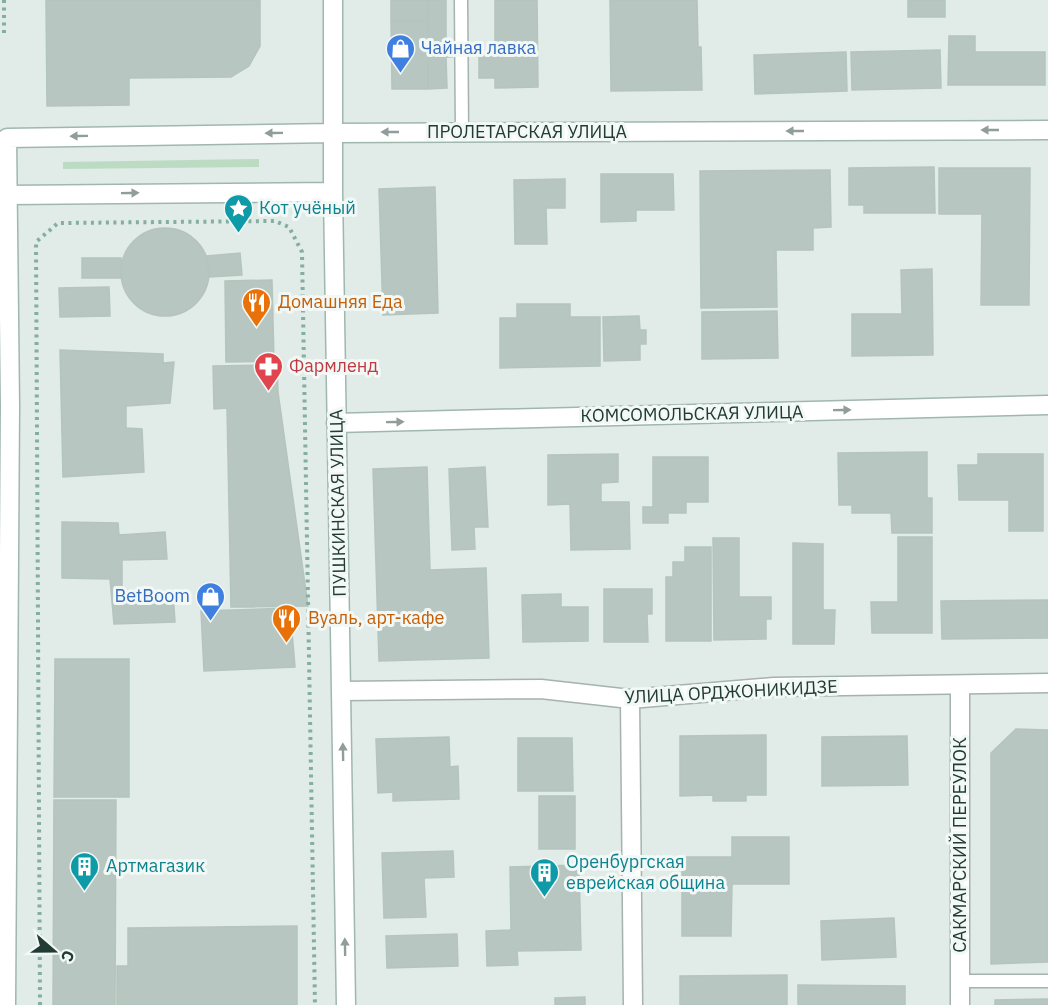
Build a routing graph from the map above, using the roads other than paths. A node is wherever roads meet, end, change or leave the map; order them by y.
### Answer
1 (333, 0) edge
2 (461, 0) edge
3 (1048, 130) edge
4 (333, 132) junction
5 (462, 132) junction
6 (333, 192) junction
7 (9, 195) junction
8 (1048, 405) edge
9 (336, 423) junction
10 (1048, 682) edge
11 (960, 685) junction
12 (342, 691) junction
13 (630, 699) junction
14 (960, 981) junction
15 (1048, 981) edge
16 (6, 1005) edge
17 (346, 1005) edge
18 (633, 1005) edge
19 (960, 1005) edge

1 - 4 main road, ПУШКИНСКАЯ УЛИЦА
2 - 5 lane
3 -> 5 main road, ПРОЛЕТАРСКАЯ УЛИЦА
5 -> 4 main road, ПРОЛЕТАРСКАЯ УЛИЦА
4 - 6 main road, ПУШКИНСКАЯ УЛИЦА
4 -> 7 main road, ПРОЛЕТАРСКАЯ УЛИЦА
7 -> 6 main road
6 - 9 main road, ПУШКИНСКАЯ УЛИЦА
7 - 16 main road
9 -> 8 main road, КОМСОМОЛЬСКАЯ УЛИЦА
9 - 12 main road, ПУШКИНСКАЯ УЛИЦА
10 - 11 main road, УЛИЦА ОРДЖОНИКИДЗЕ
11 - 13 main road, УЛИЦА ОРДЖОНИКИДЗЕ
11 - 14 main road, САКМАРСКИЙ ПЕРЕУЛОК
12 - 13 main road, УЛИЦА ОРДЖОНИКИДЗЕ
17 -> 12 main road, ПУШКИНСКАЯ УЛИЦА
13 - 18 main road
14 - 15 lane
14 - 19 main road, САКМАРСКИЙ ПЕРЕУЛОК

